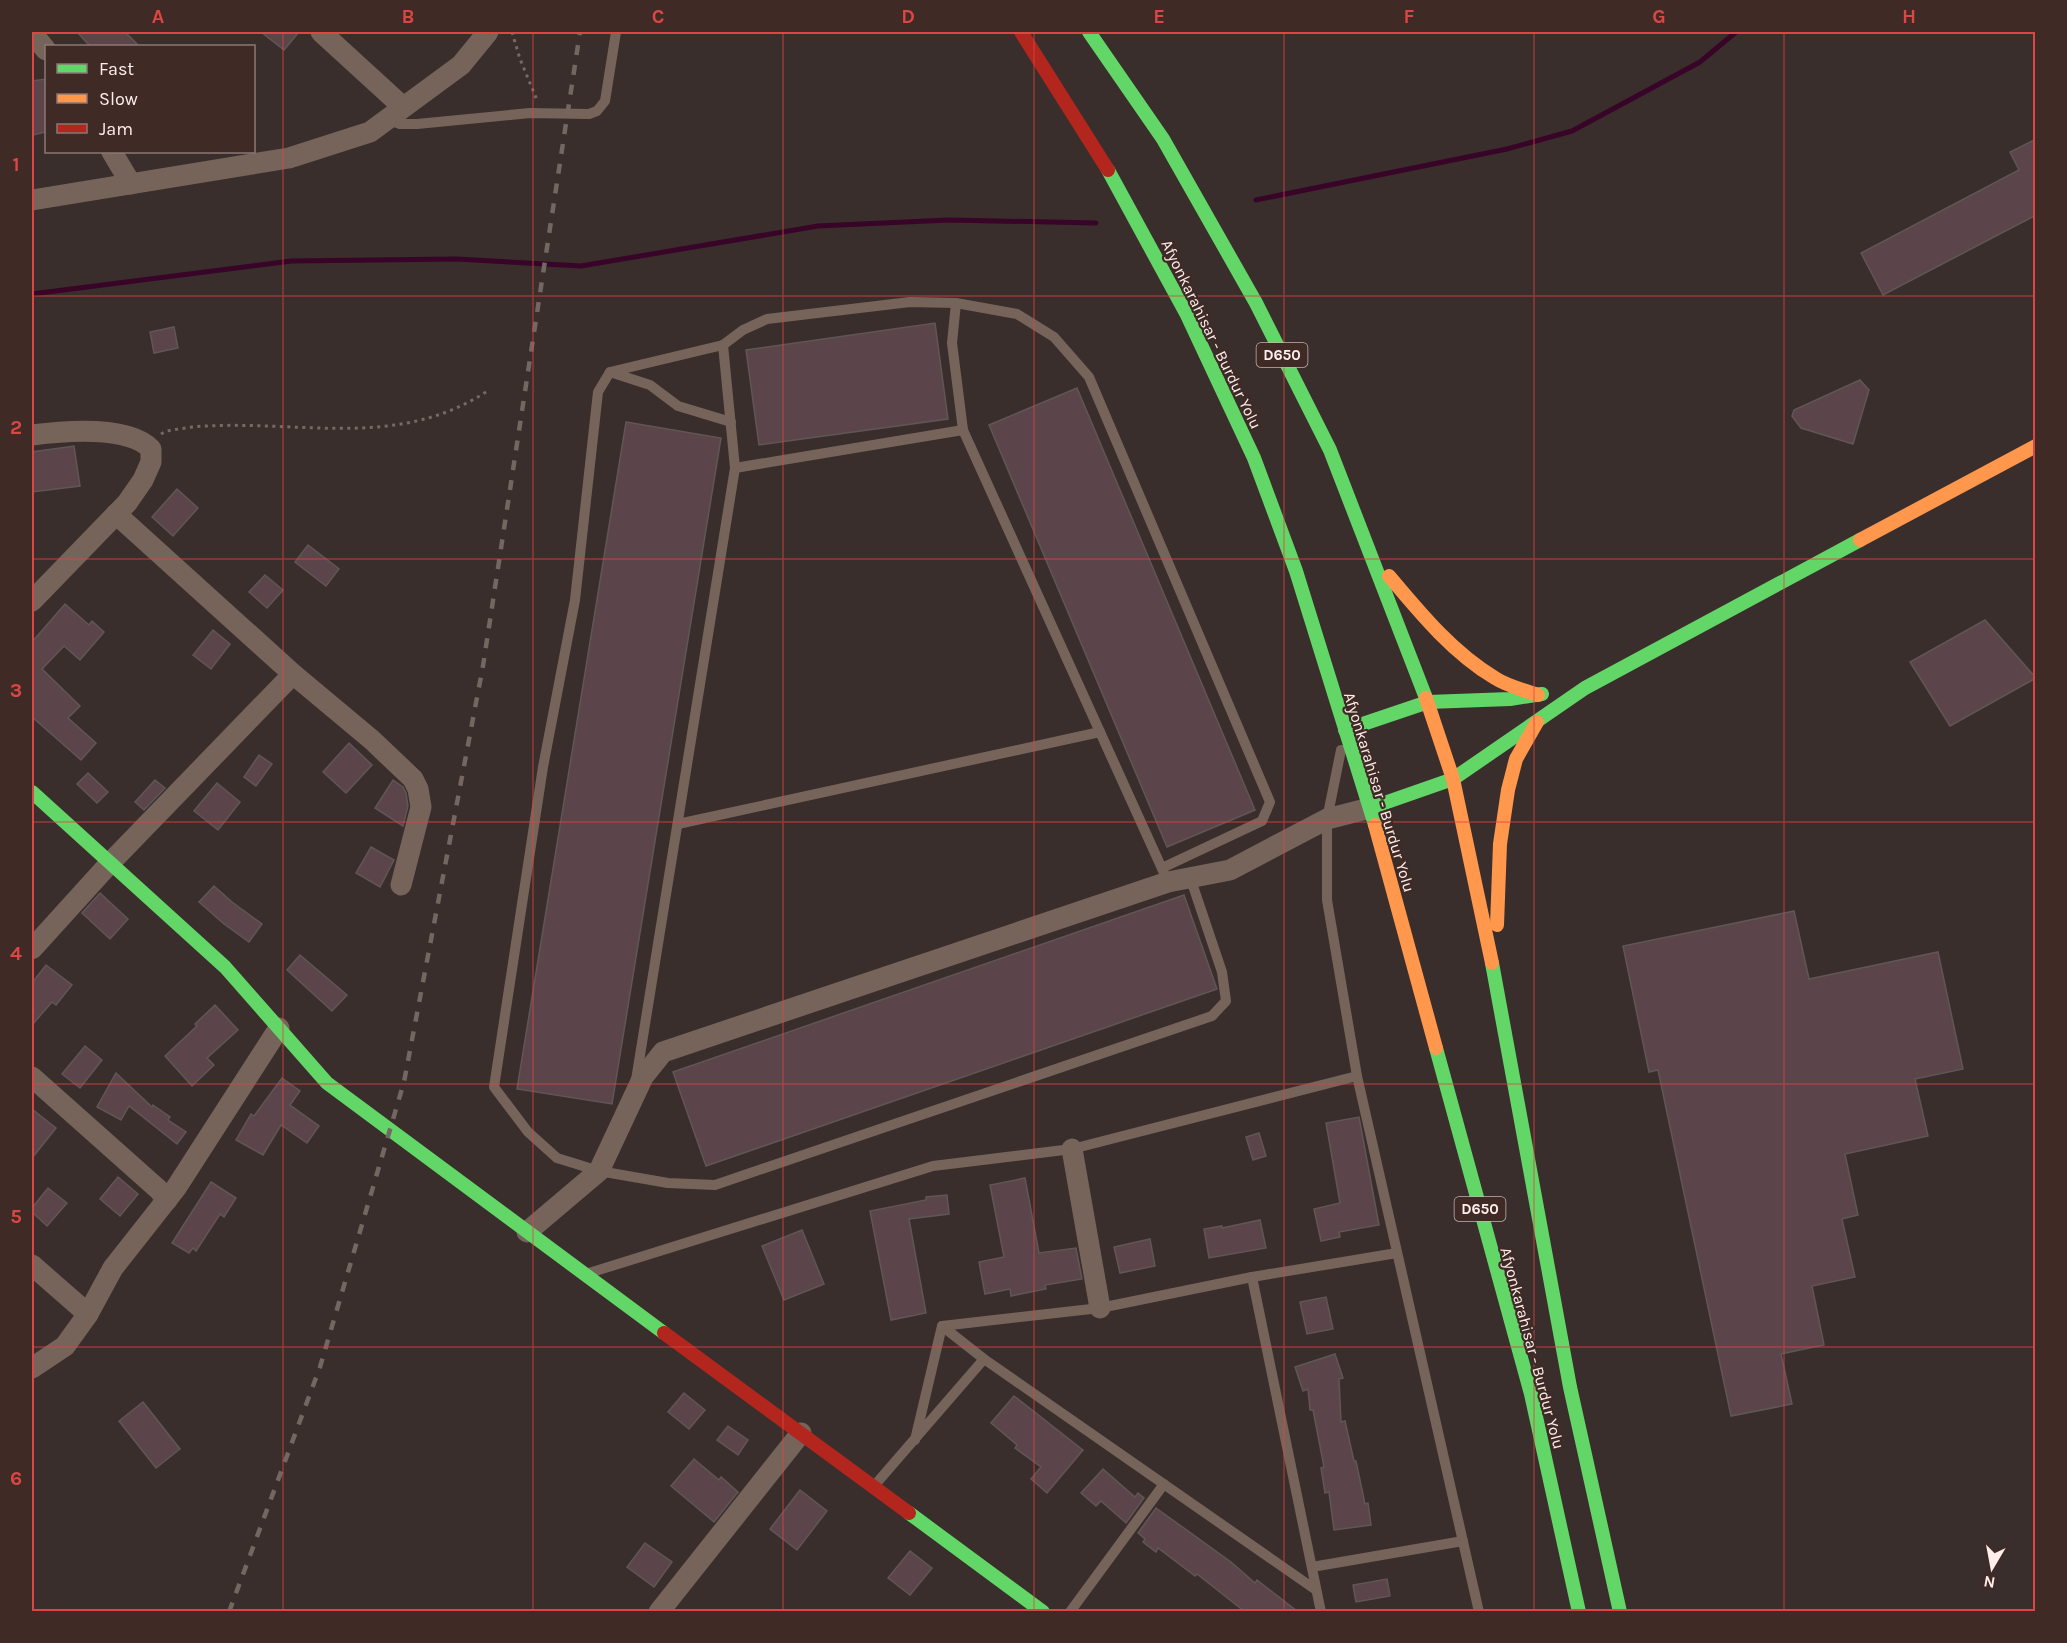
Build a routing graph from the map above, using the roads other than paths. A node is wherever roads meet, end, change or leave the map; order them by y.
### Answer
1 (321, 32) edge
2 (488, 32) edge
3 (616, 32) edge
4 (1021, 32) edge
5 (1089, 32) edge
6 (395, 113) junction
7 (113, 153) edge
8 (131, 184) junction
9 (32, 200) edge
10 (956, 303) junction
11 (723, 345) junction
12 (610, 372) junction
13 (731, 422) junction
14 (963, 430) junction
15 (32, 435) edge
16 (2036, 446) edge
17 (735, 468) junction
18 (116, 514) junction
19 (1373, 558) junction
20 (34, 595) edge
21 (293, 674) junction
22 (1585, 688) junction
23 (1538, 695) junction
24 (1428, 702) junction
25 (1537, 722) junction
26 (1345, 730) junction
27 (1100, 732) junction
28 (1453, 779) junction
29 (32, 792) edge
30 (1370, 808) junction
31 (1327, 819) junction
32 (678, 824) junction
33 (110, 863) junction
34 (1165, 875) junction
35 (1190, 877) junction
36 (401, 885) dead end
37 (32, 949) edge
38 (1497, 987) junction
39 (279, 1028) junction
40 (1357, 1076) junction
41 (32, 1077) edge
42 (634, 1096) junction
43 (1072, 1149) junction
44 (599, 1171) junction
45 (167, 1200) junction
46 (527, 1232) junction
47 (1397, 1253) junction
48 (32, 1265) edge
49 (585, 1274) junction
50 (1252, 1277) junction
51 (1100, 1308) junction
52 (88, 1314) junction
53 (942, 1326) junction
54 (984, 1359) junction
55 (32, 1368) edge
56 (801, 1433) junction
57 (915, 1440) junction
58 (1164, 1484) junction
59 (874, 1487) junction
60 (1463, 1541) junction
61 (1312, 1567) junction
62 (1317, 1590) junction
63 (659, 1611) edge
64 (1043, 1611) edge
65 (1070, 1611) edge
66 (1321, 1611) edge
67 (1479, 1611) edge
68 (1579, 1611) edge
69 (1620, 1611) edge

1 - 6 street
2 - 6 street
3 - 6 lane
4 - 26 main road, Afyonkarahisar - Burdur Yolu / D650
5 - 19 main road, Afyonkarahisar - Burdur Yolu / D650
6 - 8 street
7 - 8 street
8 - 9 street
10 - 11 lane
10 - 14 lane
10 - 34 lane
11 - 12 lane
11 - 13 lane
12 - 13 lane
12 - 44 lane
13 - 17 lane
14 - 17 lane
14 - 27 lane
15 - 18 street
16 - 22 main road
17 - 32 lane
18 - 20 street
18 - 21 street
19 - 23 main road
19 - 24 main road, Afyonkarahisar - Burdur Yolu / D650
21 - 33 street
21 - 36 street
22 - 23 main road
22 - 25 main road
23 - 24 main road
24 - 26 main road
24 - 28 main road, Afyonkarahisar - Burdur Yolu / D650
25 - 28 main road
25 - 38 main road
26 - 30 main road, Afyonkarahisar - Burdur Yolu / D650
26 - 31 lane
27 - 32 lane
27 - 34 lane
28 - 30 main road
28 - 38 main road, Afyonkarahisar - Burdur Yolu / D650
29 - 33 main road
30 - 31 street
30 - 68 main road, Afyonkarahisar - Burdur Yolu / D650
31 - 35 street
31 - 40 lane
32 - 42 lane
33 - 37 street
33 - 39 main road
34 - 35 street
34 - 42 street
35 - 44 lane
38 - 69 main road, Afyonkarahisar - Burdur Yolu / D650
39 - 45 street
39 - 46 main road
40 - 43 lane
40 - 47 lane
41 - 45 street
42 - 44 street
43 - 49 lane
43 - 51 street
44 - 46 street
45 - 52 street
46 - 49 main road
47 - 50 lane
47 - 60 lane
48 - 52 street
49 - 56 main road
50 - 51 lane
50 - 61 lane
51 - 53 lane
52 - 55 street
53 - 54 lane
53 - 57 lane
54 - 57 lane
54 - 58 lane
56 - 59 main road
56 - 63 street
57 - 59 lane
58 - 62 lane
58 - 65 lane
59 - 64 main road
60 - 61 lane
60 - 67 lane
61 - 62 lane
62 - 66 lane

